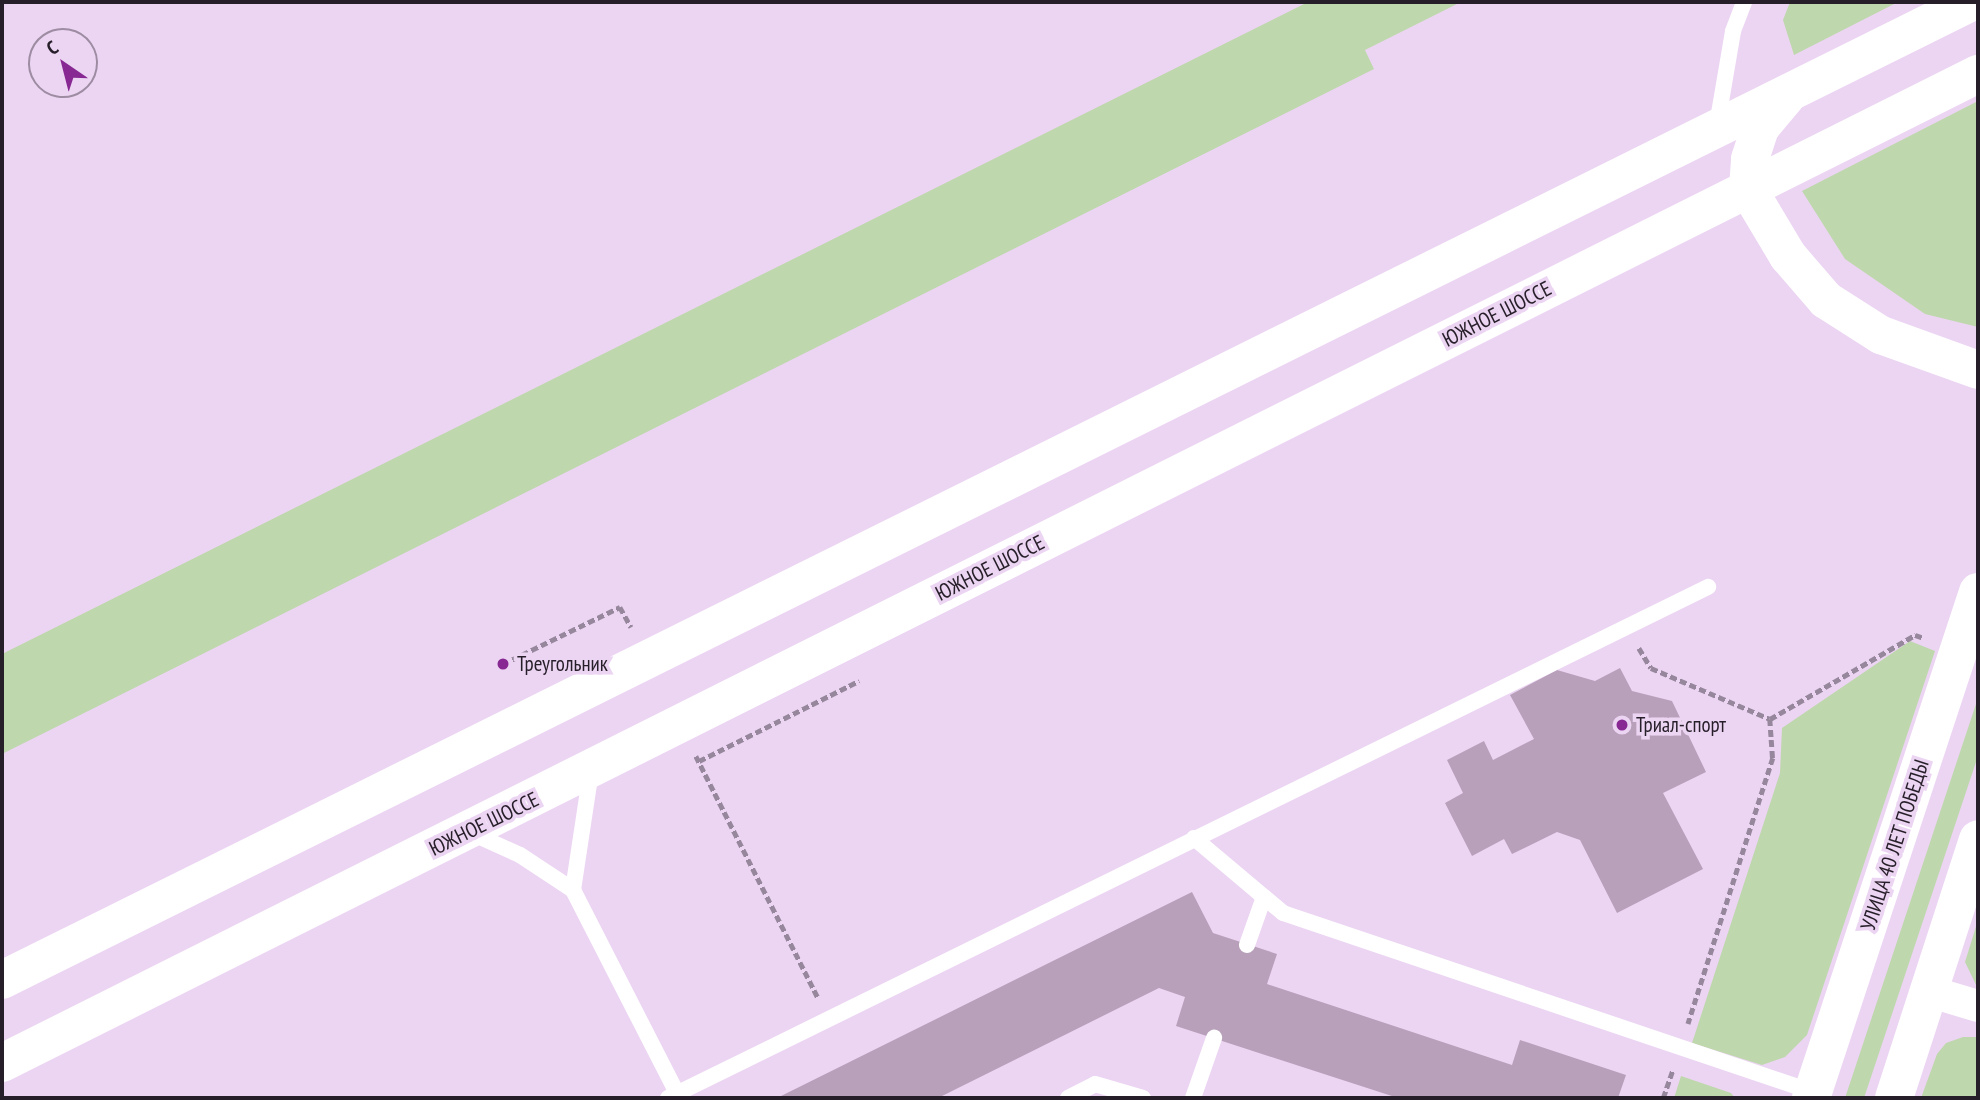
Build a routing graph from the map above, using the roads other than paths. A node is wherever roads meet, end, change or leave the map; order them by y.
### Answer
1 (1744, 2) edge
2 (1971, 2) edge
3 (1978, 74) edge
4 (1789, 93) junction
5 (1716, 131) junction
6 (1748, 189) junction
7 (1978, 370) edge
8 (1708, 587) dead end
9 (1978, 592) edge
10 (591, 771) junction
11 (468, 832) junction
12 (1194, 838) junction
13 (1978, 839) edge
14 (573, 890) junction
15 (1264, 897) junction
16 (1247, 945) dead end
17 (2, 980) edge
18 (1928, 991) junction
19 (1978, 1006) edge
20 (1214, 1038) dead end
21 (2, 1063) edge
22 (683, 1094) edge
23 (1808, 1096) edge
24 (1068, 1098) edge
25 (1143, 1098) edge
26 (1193, 1098) edge
27 (1894, 1098) edge

1 - 5 lane
2 - 4 main road
3 - 6 main road, ЮЖНОЕ ШОССЕ
4 - 5 main road
4 - 6 main road
5 - 17 main road
6 - 7 main road
6 - 10 main road, ЮЖНОЕ ШОССЕ
8 - 12 lane
9 - 23 main road, УЛИЦА 40 ЛЕТ ПОБЕДЫ
10 - 11 main road, ЮЖНОЕ ШОССЕ
10 - 14 lane
11 - 14 lane
11 - 21 main road, ЮЖНОЕ ШОССЕ
12 - 15 lane
12 - 22 lane
13 - 18 main road
14 - 22 lane
15 - 16 lane
15 - 23 lane
18 - 19 street
18 - 27 main road
20 - 26 lane
24 - 25 lane

